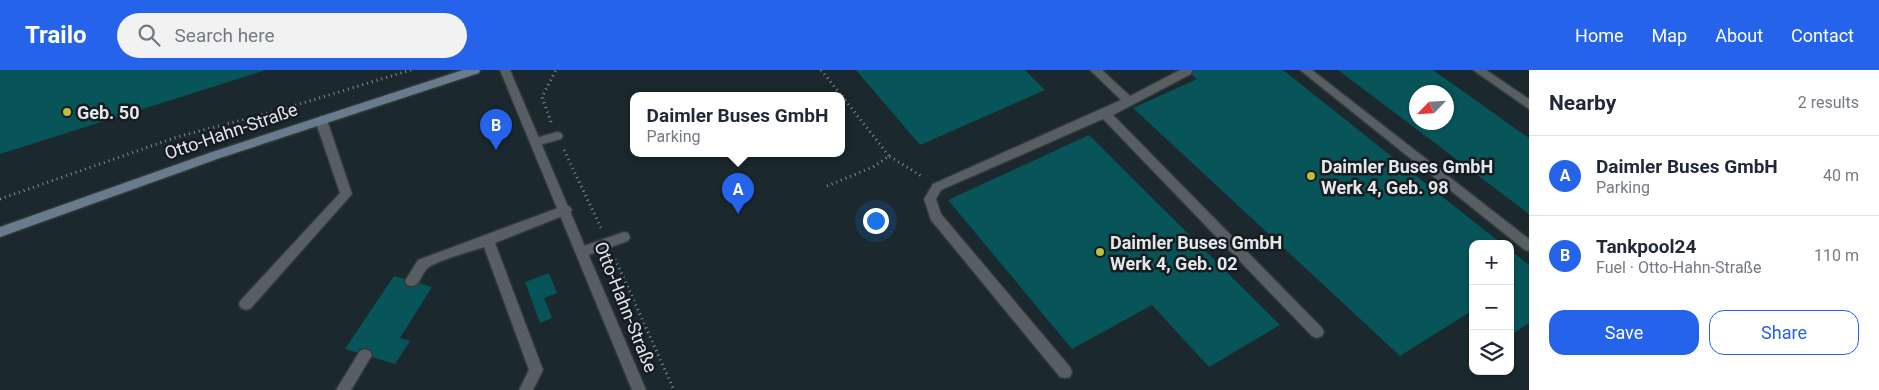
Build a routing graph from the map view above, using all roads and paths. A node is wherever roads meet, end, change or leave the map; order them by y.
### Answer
1 (411, 70) edge
2 (475, 70) edge
3 (505, 70) edge
4 (821, 70) edge
5 (1094, 70) edge
6 (1305, 70) edge
7 (1478, 70) edge
8 (1187, 71) edge
9 (839, 92) edge
10 (845, 100) edge
11 (1130, 102) junction
12 (1529, 105) edge
13 (1105, 114) junction
14 (321, 120) junction
15 (557, 136) dead end
16 (536, 142) junction
17 (889, 156) junction
18 (827, 186) dead end
19 (937, 187) junction
20 (0, 199) edge
21 (566, 210) junction
22 (0, 232) edge
23 (624, 237) dead end
24 (488, 240) junction
25 (1529, 246) edge
26 (583, 252) junction
27 (412, 281) dead end
28 (246, 304) dead end
29 (1316, 332) dead end
30 (365, 355) dead end
31 (1065, 372) dead end
32 (343, 390) edge
33 (526, 390) edge
34 (639, 390) edge

1 - 20 path
2 - 14 street, Otto-Hahn-Straße
3 - 16 street, Otto-Hahn-Straße
4 - 9 path
5 - 11 street
6 - 25 street
7 - 12 street
8 - 11 street
10 - 17 path
11 - 13 street
13 - 19 street
13 - 29 street
14 - 22 street, Otto-Hahn-Straße
14 - 28 street
15 - 16 street
16 - 21 street, Otto-Hahn-Straße
17 - 18 path
17 - 19 path
19 - 31 street
21 - 24 street
21 - 26 street, Otto-Hahn-Straße
23 - 26 street
24 - 27 street
24 - 33 street
26 - 34 street, Otto-Hahn-Straße
30 - 32 street

